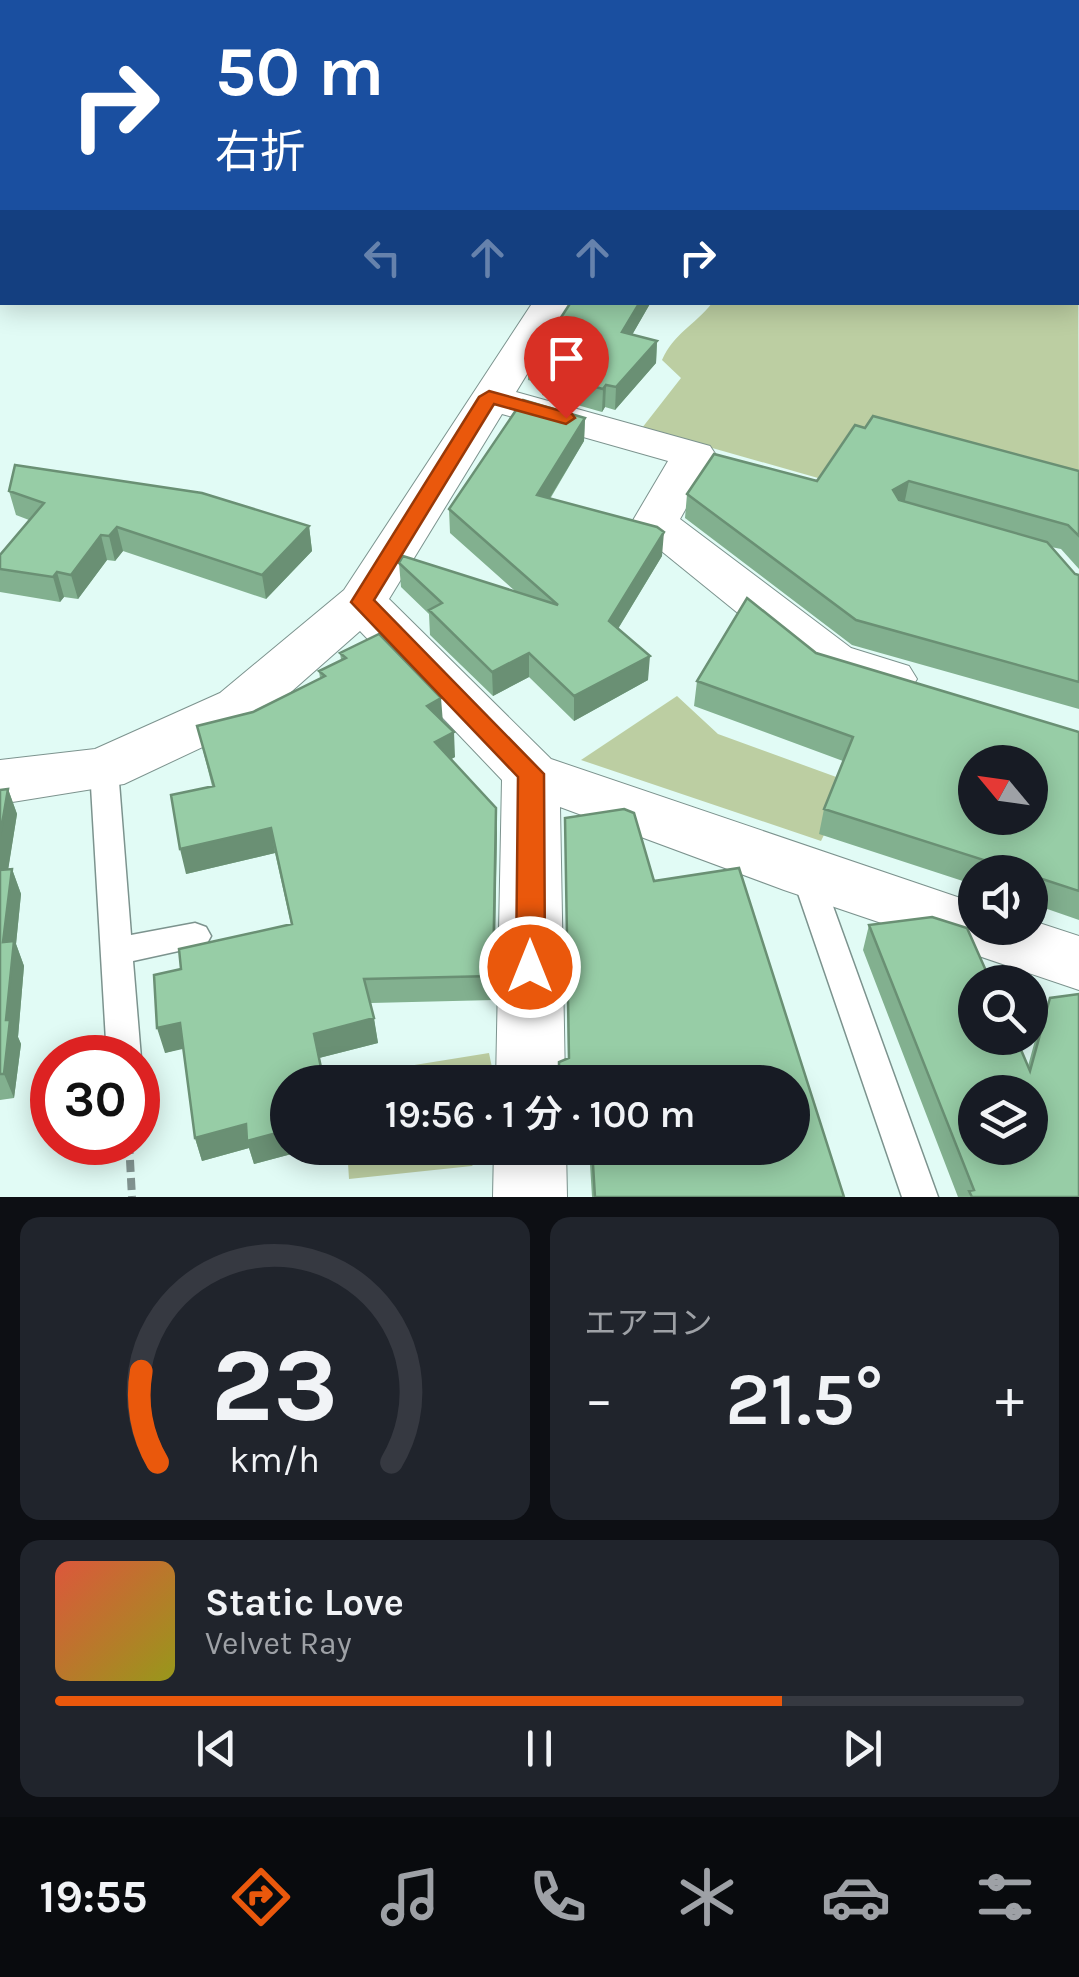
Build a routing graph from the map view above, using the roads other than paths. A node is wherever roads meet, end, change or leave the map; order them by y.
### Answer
1 (550, 305) edge
2 (489, 397) junction
3 (362, 602) junction
4 (927, 690) edge
5 (104, 769) junction
6 (531, 774) junction
7 (0, 782) edge
8 (806, 873) junction
9 (195, 936) dead end
10 (116, 951) junction
11 (1079, 963) edge
12 (122, 1035) edge
13 (530, 1065) edge
14 (920, 1197) edge

1 - 2 street
2 - 3 street
2 - 4 street
3 - 5 street
3 - 6 street
5 - 7 street
5 - 10 lane
6 - 8 street
6 - 13 street
8 - 11 street
8 - 14 lane
9 - 10 lane
10 - 12 lane

